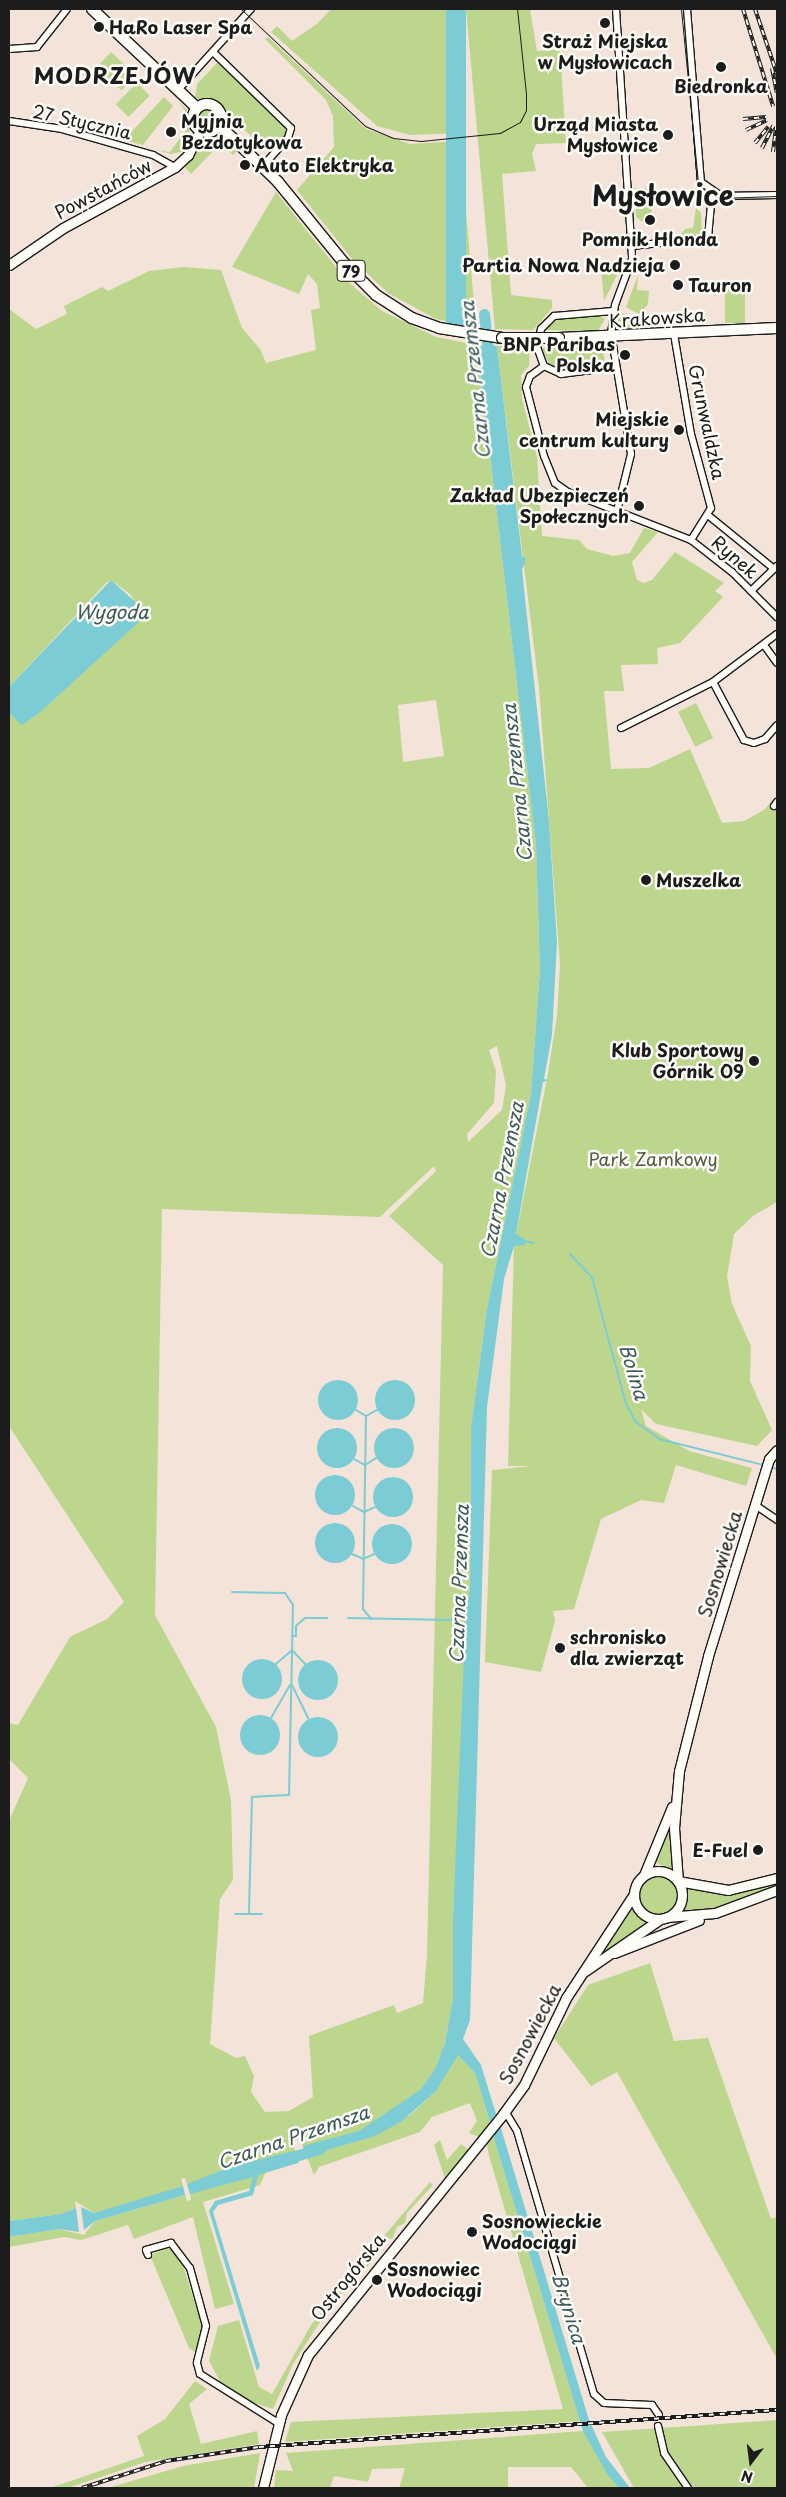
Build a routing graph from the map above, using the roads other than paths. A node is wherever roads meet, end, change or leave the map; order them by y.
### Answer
1 (67, 9) edge
2 (92, 9) edge
3 (251, 9) edge
4 (616, 9) edge
5 (688, 9) edge
6 (9, 49) edge
7 (213, 52) junction
8 (178, 90) junction
9 (197, 108) junction
10 (9, 122) edge
11 (219, 125) junction
12 (200, 130) junction
13 (262, 166) junction
14 (175, 167) junction
15 (712, 193) junction
16 (777, 195) edge
17 (632, 246) junction
18 (9, 265) edge
19 (613, 311) junction
20 (777, 328) edge
21 (674, 334) junction
22 (611, 338) junction
23 (544, 366) junction
24 (615, 367) junction
25 (617, 511) junction
26 (709, 516) junction
27 (691, 540) junction
28 (775, 567) edge
29 (751, 591) junction
30 (777, 617) edge
31 (777, 634) edge
32 (764, 645) junction
33 (777, 663) edge
34 (713, 682) junction
35 (777, 725) edge
36 (621, 728) dead end
37 (777, 1450) edge
38 (755, 1505) junction
39 (777, 1520) edge
40 (675, 1795) junction
41 (644, 1875) junction
42 (777, 1878) edge
43 (678, 1881) junction
44 (777, 1890) edge
45 (634, 1894) junction
46 (715, 1913) junction
47 (664, 1918) junction
48 (614, 1954) junction
49 (582, 1972) junction
50 (504, 2112) junction
51 (148, 2255) dead end
52 (659, 2415) dead end
53 (278, 2423) junction
54 (658, 2426) dead end
55 (263, 2488) edge
56 (688, 2488) edge

1 - 6 street
2 - 8 main road
3 - 7 street
4 - 17 street
5 - 15 street
7 - 8 street
7 - 13 street
8 - 9 main road
9 - 11 main road, 79
9 - 12 main road
10 - 14 street, 27 Stycznia
11 - 12 main road
11 - 13 main road, 79
12 - 14 street, Powstańców
13 - 22 main road, Krakowska / 79, bridge
14 - 18 street, Powstańców
15 - 16 street
15 - 17 street
17 - 19 street
19 - 22 street
19 - 23 street, Krakowska
20 - 21 main road, Krakowska / 79
21 - 22 main road, Krakowska / 79
21 - 26 street, Grunwaldzka
22 - 24 street
23 - 24 street
23 - 25 street
24 - 25 street
25 - 27 street
26 - 27 street, Rynek
26 - 28 street, Rynek
27 - 29 street, Rynek
28 - 29 street
29 - 30 street, Rynek
31 - 32 street
32 - 33 street
32 - 34 street
34 - 35 street
34 - 36 street
37 - 38 street, Sosnowiecka
38 - 39 street
38 - 40 street, Sosnowiecka
40 - 41 street, Sosnowiecka
40 - 43 street, Sosnowiecka
41 - 43 street
41 - 45 street, Sosnowiecka
42 - 43 street
43 - 47 street, Sosnowiecka
44 - 46 street
45 - 47 street
45 - 49 street, Sosnowiecka
46 - 47 street
46 - 48 street
47 - 48 street, Sosnowiecka
48 - 49 street, Sosnowiecka
49 - 50 street, Sosnowiecka
50 - 52 street
50 - 53 street, Ostrogórska
51 - 53 street
53 - 55 street, Ostrogórska
54 - 56 street

